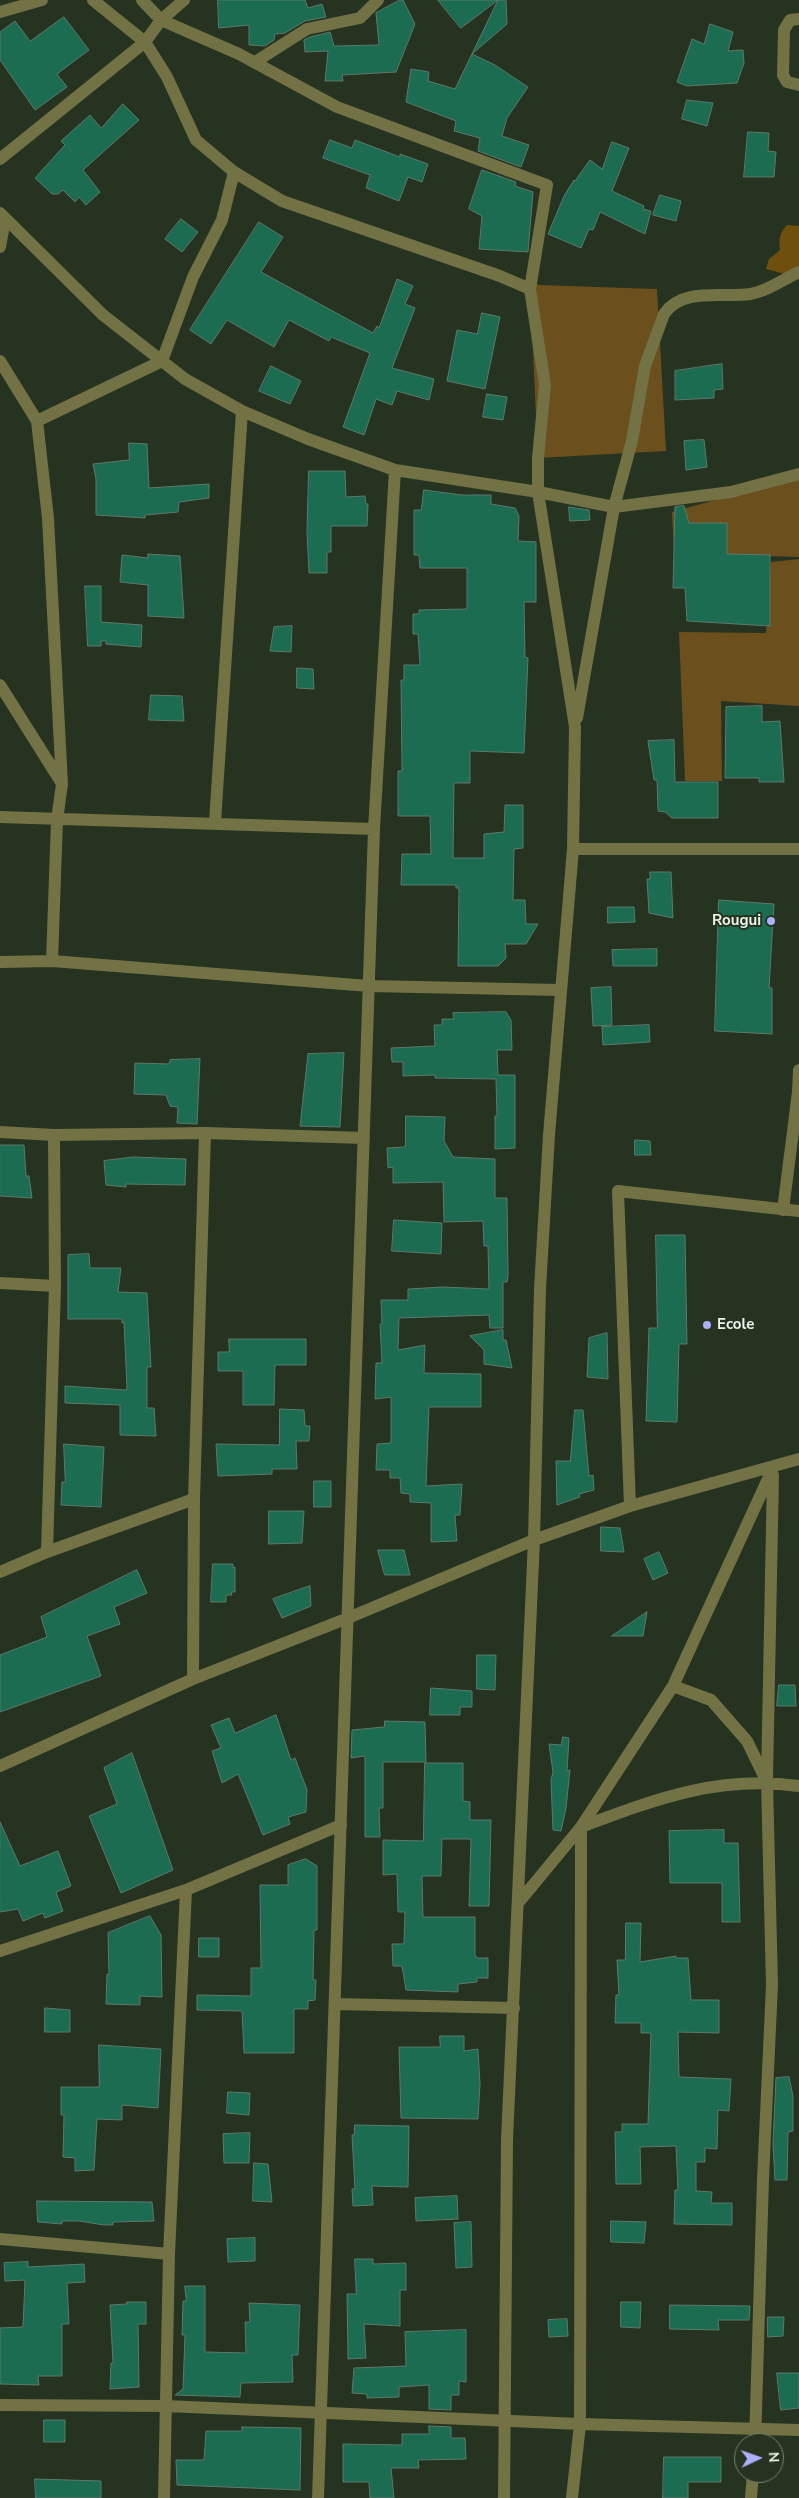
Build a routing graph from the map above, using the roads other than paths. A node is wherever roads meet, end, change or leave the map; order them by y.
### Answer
1 (42, 0) edge
2 (93, 0) edge
3 (142, 0) edge
4 (184, 0) edge
5 (378, 0) edge
6 (0, 12) edge
7 (799, 18) edge
8 (161, 20) junction
9 (145, 42) junction
10 (255, 62) junction
11 (799, 85) edge
12 (0, 159) edge
13 (234, 172) junction
14 (2, 216) edge
15 (0, 247) edge
16 (799, 272) edge
17 (530, 289) junction
18 (0, 361) edge
19 (162, 361) junction
20 (242, 411) junction
21 (37, 421) junction
22 (395, 470) junction
23 (799, 474) edge
24 (538, 492) junction
25 (614, 507) junction
26 (0, 685) edge
27 (575, 727) junction
28 (62, 784) junction
29 (0, 817) edge
30 (57, 820) junction
31 (215, 822) junction
32 (374, 829) junction
33 (573, 849) junction
34 (799, 849) edge
35 (52, 961) junction
36 (0, 962) edge
37 (369, 986) junction
38 (560, 990) junction
39 (799, 1070) edge
40 (0, 1132) edge
41 (205, 1133) junction
42 (54, 1135) junction
43 (364, 1138) junction
44 (783, 1210) junction
45 (799, 1211) edge
46 (0, 1283) edge
47 (55, 1286) junction
48 (799, 1459) edge
49 (773, 1468) junction
50 (194, 1499) junction
51 (630, 1506) junction
52 (534, 1540) junction
53 (47, 1552) junction
54 (0, 1572) edge
55 (348, 1618) junction
56 (194, 1679) junction
57 (672, 1686) junction
58 (0, 1766) edge
59 (767, 1782) junction
60 (799, 1786) edge
61 (341, 1826) junction
62 (581, 1827) junction
63 (186, 1890) junction
64 (519, 1902) junction
65 (0, 1951) edge
66 (335, 2004) junction
67 (514, 2008) junction
68 (0, 2238) edge
69 (168, 2254) junction
70 (0, 2405) edge
71 (166, 2406) junction
72 (321, 2412) junction
73 (506, 2420) junction
74 (580, 2424) junction
75 (756, 2429) junction
76 (799, 2430) edge
77 (756, 2433) edge
78 (752, 2483) edge
79 (164, 2498) edge
80 (318, 2498) edge
81 (504, 2498) edge
82 (572, 2498) edge
83 (751, 2498) edge

1 - 6 street
2 - 9 street
3 - 8 street
4 - 8 street
5 - 10 street
7 - 11 street
8 - 9 street
8 - 10 street
9 - 12 street
9 - 13 street
10 - 17 street
13 - 17 street
13 - 19 street
14 - 15 street
14 - 19 street
16 - 25 street
17 - 24 street
18 - 21 street
19 - 20 street
19 - 21 street
20 - 22 street
20 - 31 street
21 - 28 street
22 - 24 street
22 - 32 street
23 - 25 street
24 - 25 street
24 - 27 street
25 - 27 street
26 - 28 street
27 - 33 street
28 - 30 street
29 - 30 street
30 - 31 street
30 - 35 street
31 - 32 street
32 - 37 street
33 - 34 street
33 - 38 street
35 - 36 street
35 - 37 street
37 - 38 street
37 - 43 street
38 - 52 street
39 - 44 street
40 - 42 street
41 - 42 street
41 - 43 street
41 - 50 street
42 - 47 street
43 - 55 street
44 - 45 street
44 - 51 street
46 - 47 street
47 - 53 street
48 - 49 street
49 - 51 street
49 - 57 street
49 - 59 street
50 - 53 street
50 - 56 street
51 - 52 street
52 - 55 street
52 - 64 street
53 - 54 street
55 - 56 street
55 - 61 street
56 - 58 street
57 - 59 street
57 - 62 street
59 - 60 street
59 - 62 street
59 - 75 street
61 - 63 street
61 - 66 street
62 - 64 street
62 - 74 street
63 - 65 street
63 - 69 street
64 - 67 street
66 - 67 street
66 - 72 street
67 - 73 street
68 - 69 street
69 - 71 street
70 - 71 street
71 - 72 street
71 - 79 street
72 - 73 street
72 - 80 street
73 - 74 street
73 - 81 street
74 - 75 street
74 - 82 street
75 - 76 street
75 - 77 street
78 - 83 street

